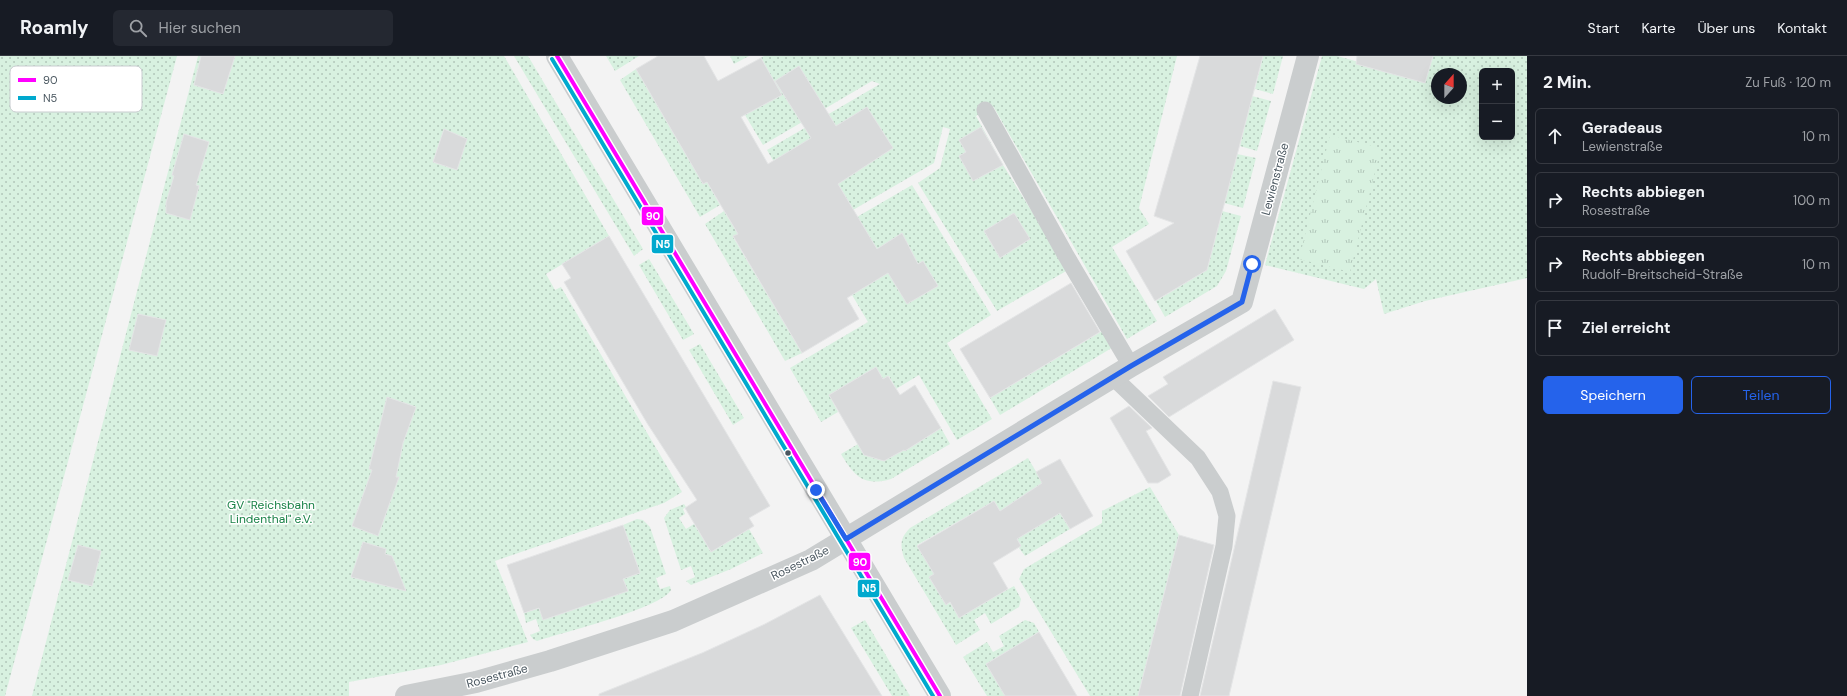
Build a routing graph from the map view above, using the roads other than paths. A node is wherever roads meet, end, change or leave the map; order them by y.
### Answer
1 (558, 56) edge
2 (1308, 56) edge
3 (985, 110) dead end
4 (1242, 302) joint
5 (1122, 372) junction
6 (846, 539) junction
7 (406, 696) edge
8 (940, 696) edge
9 (1190, 696) edge

1 - 6 street
2 - 4 street, Lewienstraße
3 - 5 lane
4 - 5 street, Rosestraße
5 - 6 street, Rosestraße
5 - 9 lane
6 - 7 street, Rosestraße
6 - 8 street

